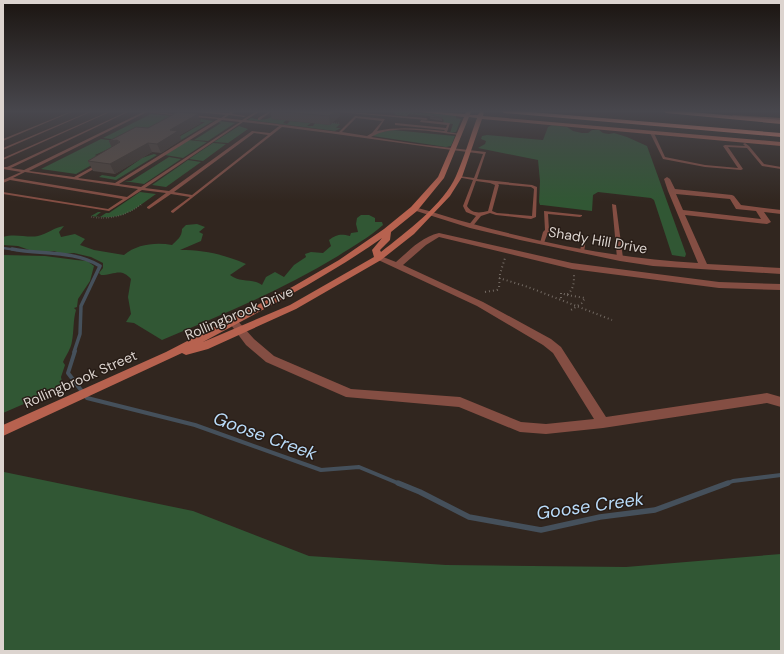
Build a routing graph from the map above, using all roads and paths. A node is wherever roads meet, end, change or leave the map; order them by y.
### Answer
1 (743, 141) edge
2 (20, 142) edge
3 (42, 142) edge
4 (62, 142) edge
5 (85, 142) edge
6 (184, 142) edge
7 (212, 142) edge
8 (240, 142) edge
9 (262, 142) edge
10 (400, 142) edge
11 (456, 142) edge
12 (472, 142) edge
13 (656, 142) edge
14 (750, 142) edge
15 (781, 144) edge
16 (748, 147) junction
17 (3, 149) edge
18 (454, 149) junction
19 (469, 151) junction
20 (3, 159) edge
21 (103, 162) edge
22 (5, 168) edge
23 (781, 168) edge
24 (25, 171) junction
25 (459, 177) junction
26 (75, 178) junction
27 (9, 179) junction
28 (667, 179) dead end
29 (475, 180) junction
30 (3, 182) edge
31 (491, 182) junction
32 (116, 184) junction
33 (142, 188) junction
34 (671, 191) junction
35 (3, 193) edge
36 (171, 193) junction
37 (193, 196) junction
38 (128, 198) junction
39 (147, 201) dead end
40 (614, 205) dead end
41 (149, 208) dead end
42 (414, 209) junction
43 (759, 210) junction
44 (173, 212) dead end
45 (490, 212) junction
46 (681, 212) junction
47 (781, 212) edge
48 (431, 214) junction
49 (479, 215) junction
50 (580, 216) dead end
51 (91, 217) dead end
52 (470, 226) junction
53 (387, 231) junction
54 (547, 231) junction
55 (526, 240) junction
56 (542, 243) junction
57 (506, 250) junction
58 (582, 251) junction
59 (519, 254) junction
60 (378, 258) junction
61 (620, 258) junction
62 (397, 266) junction
63 (574, 266) junction
64 (704, 267) junction
65 (781, 271) edge
66 (499, 278) junction
67 (781, 287) edge
68 (485, 292) dead end
69 (567, 295) junction
70 (561, 298) junction
71 (576, 306) junction
72 (571, 310) dead end
73 (612, 320) dead end
74 (233, 321) junction
75 (241, 330) junction
76 (170, 355) junction
77 (781, 402) edge
78 (602, 423) junction
79 (3, 431) edge

1 - 16 lane
2 - 17 lane
3 - 20 lane
4 - 22 lane
5 - 24 lane
6 - 32 lane
7 - 33 lane
8 - 36 lane
9 - 37 lane
10 - 18 lane
11 - 18 main road, Rollingbrook Drive
12 - 19 main road, Rollingbrook Drive
13 - 16 lane
14 - 15 main road
16 - 23 lane
18 - 19 lane
18 - 42 main road, Rollingbrook Drive
19 - 25 main road, Rollingbrook Drive
19 - 29 lane
21 - 26 lane
22 - 24 lane
24 - 26 lane
24 - 27 lane
25 - 29 lane
25 - 48 main road, Rollingbrook Drive
26 - 32 lane
27 - 30 lane
27 - 38 lane
28 - 34 street
29 - 31 lane
29 - 49 lane
31 - 45 lane
31 - 45 lane
32 - 33 lane
33 - 36 lane
33 - 38 lane
34 - 43 street
34 - 46 street
35 - 38 lane
36 - 37 lane
36 - 41 lane
37 - 44 lane
39 - 51 path
40 - 61 lane
42 - 48 street, Shady Hill Drive
42 - 53 main road, Rollingbrook Drive
43 - 46 street
43 - 47 street
45 - 49 lane
46 - 64 street
48 - 52 street, Shady Hill Drive
48 - 60 main road, Rollingbrook Drive
49 - 52 lane
50 - 54 lane
52 - 55 street, Shady Hill Drive
53 - 60 main road
53 - 74 main road, Rollingbrook Drive
54 - 56 lane
54 - 58 lane
55 - 56 street, Shady Hill Drive
55 - 59 street
56 - 58 street, Shady Hill Drive
57 - 59 street
57 - 62 street
57 - 66 path
58 - 61 street, Shady Hill Drive
59 - 63 street
60 - 62 street
60 - 75 main road, Rollingbrook Drive
61 - 64 street, Shady Hill Drive
62 - 78 street
63 - 67 street
63 - 69 path
64 - 65 street, Shady Hill Drive
66 - 68 path
66 - 70 path
69 - 70 path
69 - 71 path
70 - 71 path
71 - 72 path
71 - 73 path
74 - 75 street
74 - 76 main road, Rollingbrook Drive
75 - 76 main road, Rollingbrook Drive
75 - 78 street
76 - 79 main road, Rollingbrook Street
77 - 78 street

